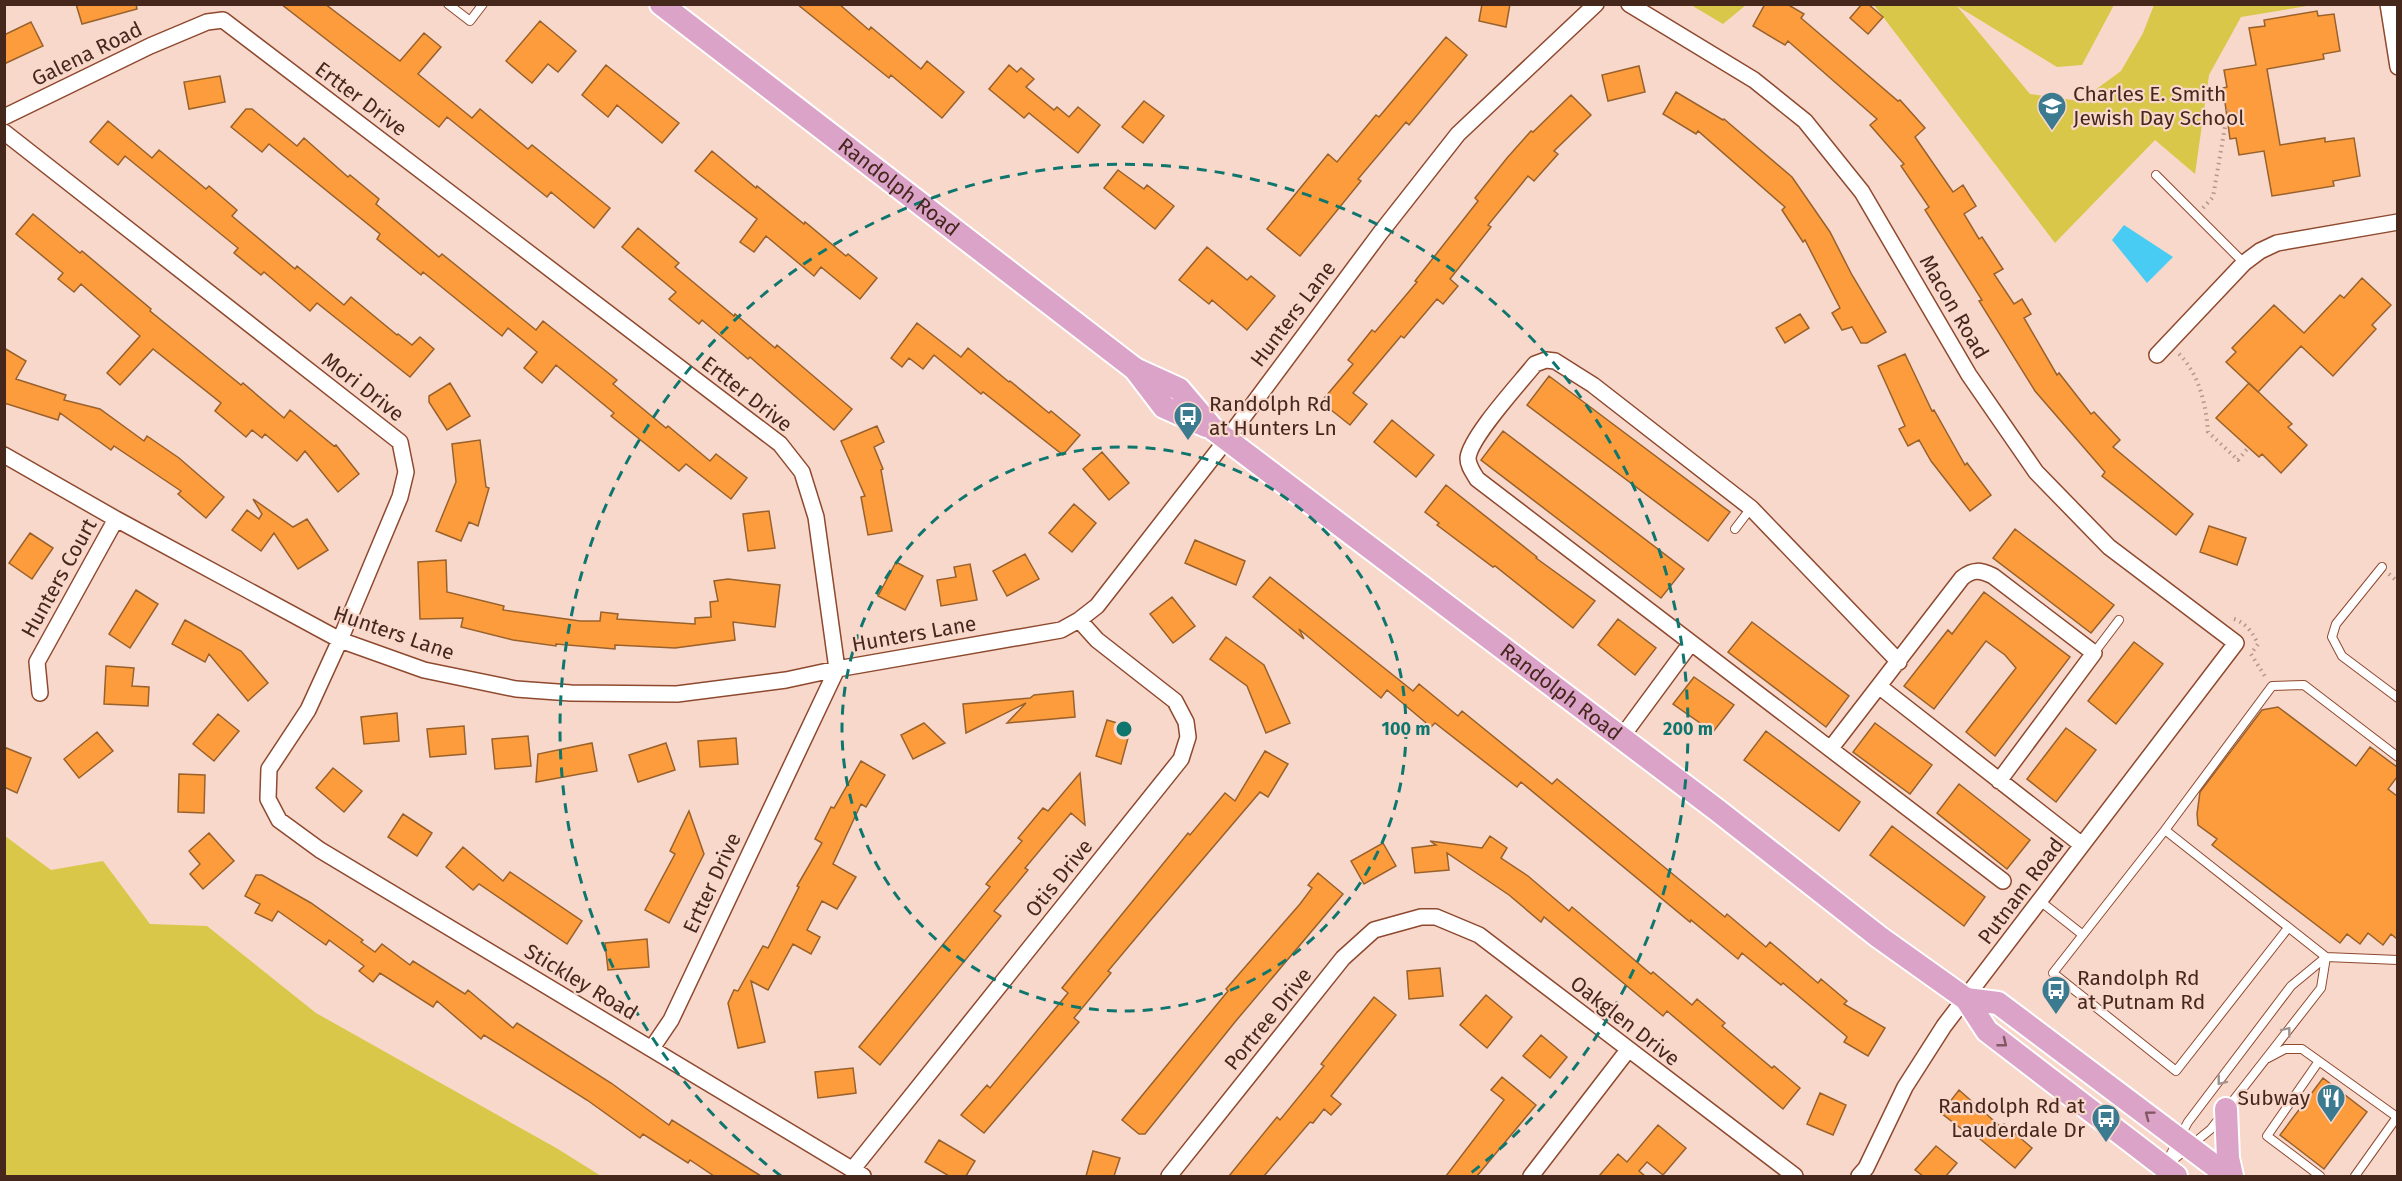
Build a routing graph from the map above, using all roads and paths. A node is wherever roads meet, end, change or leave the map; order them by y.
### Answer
1 (448, 4) edge
2 (483, 4) edge
3 (662, 4) edge
4 (1596, 4) edge
5 (1629, 4) edge
6 (2388, 4) edge
7 (223, 20) joint
8 (2397, 67) edge
9 (2228, 109) dead end
10 (4, 117) edge
11 (4, 132) edge
12 (2156, 175) dead end
13 (2196, 215) junction
14 (2397, 222) edge
15 (2244, 263) junction
16 (2168, 343) junction
17 (2157, 355) dead end
18 (1220, 434) junction
19 (2248, 448) dead end
20 (4, 455) edge
21 (1751, 508) junction
22 (116, 519) junction
23 (1735, 529) dead end
24 (2382, 567) dead end
25 (1079, 620) junction
26 (2120, 620) dead end
27 (340, 640) junction
28 (1690, 643) junction
29 (2236, 643) joint
30 (2094, 653) junction
31 (2251, 654) dead end
32 (1899, 662) junction
33 (837, 669) junction
34 (2272, 686) junction
35 (1880, 687) junction
36 (40, 693) dead end
37 (2397, 698) edge
38 (1621, 738) junction
39 (1831, 748) junction
40 (2397, 757) edge
41 (1999, 781) junction
42 (279, 820) joint
43 (2165, 830) junction
44 (2082, 845) junction
45 (2004, 881) dead end
46 (2040, 901) junction
47 (1421, 917) joint
48 (2288, 928) junction
49 (2083, 935) junction
50 (2326, 957) junction
51 (2397, 960) edge
52 (1966, 999) junction
53 (652, 1048) junction
54 (1628, 1050) junction
55 (2265, 1059) junction
56 (2319, 1061) junction
57 (2226, 1109) junction
58 (2185, 1142) junction
59 (857, 1173) edge
60 (2166, 1173) edge
61 (1169, 1176) edge
62 (1531, 1176) edge
63 (1796, 1176) edge
64 (1859, 1176) edge
65 (2230, 1176) edge
66 (2319, 1176) edge
67 (2355, 1176) edge

1 - 2 lane
3 - 18 main road, Randolph Road
4 - 18 street, Hunters Lane
5 - 29 street, Macon Road
6 - 8 street
7 - 10 street, Galena Road
7 - 33 street, Ertter Drive
9 - 13 path
11 - 27 street, Mori Drive
12 - 13 lane
13 - 15 lane
14 - 15 street
15 - 16 street
16 - 17 street
16 - 19 path
18 - 25 street, Hunters Lane
18 - 38 main road, Randolph Road
20 - 22 street, Hunters Lane
21 - 23 lane
21 - 28 street
21 - 32 street
22 - 27 street, Hunters Lane
22 - 36 street, Hunters Court
24 - 37 lane
25 - 33 street, Hunters Lane
25 - 59 street, Otis Drive
26 - 30 lane
27 - 33 street, Hunters Lane
27 - 42 street, Mori Drive
28 - 38 street
28 - 39 street
29 - 44 street, Putnam Road
30 - 32 street
30 - 41 street
31 - 34 path
32 - 35 street
33 - 53 street, Ertter Drive
34 - 40 lane
34 - 43 lane
35 - 39 street
35 - 41 street
38 - 52 main road, Randolph Road
39 - 45 street
41 - 44 street
42 - 53 street, Stickley Road
43 - 48 lane
43 - 49 lane
44 - 46 street, Putnam Road
46 - 49 lane
46 - 52 street, Putnam Road
47 - 54 street, Oakglen Drive
47 - 61 street, Portree Drive
48 - 49 lane
48 - 50 lane
50 - 51 lane
55 -> 50 lane
50 -> 58 lane
58 -> 52 main road, Randolph Road
52 -> 60 main road, Randolph Road
52 - 64 street, Putnam Road
53 - 59 street, Stickley Road
54 - 62 street
54 - 63 street, Oakglen Drive
55 - 56 lane
55 - 57 lane
56 - 66 lane
56 - 67 lane
57 - 58 lane
57 - 65 main road
58 - 60 lane
58 - 60 lane
58 - 65 main road, Randolph Road

